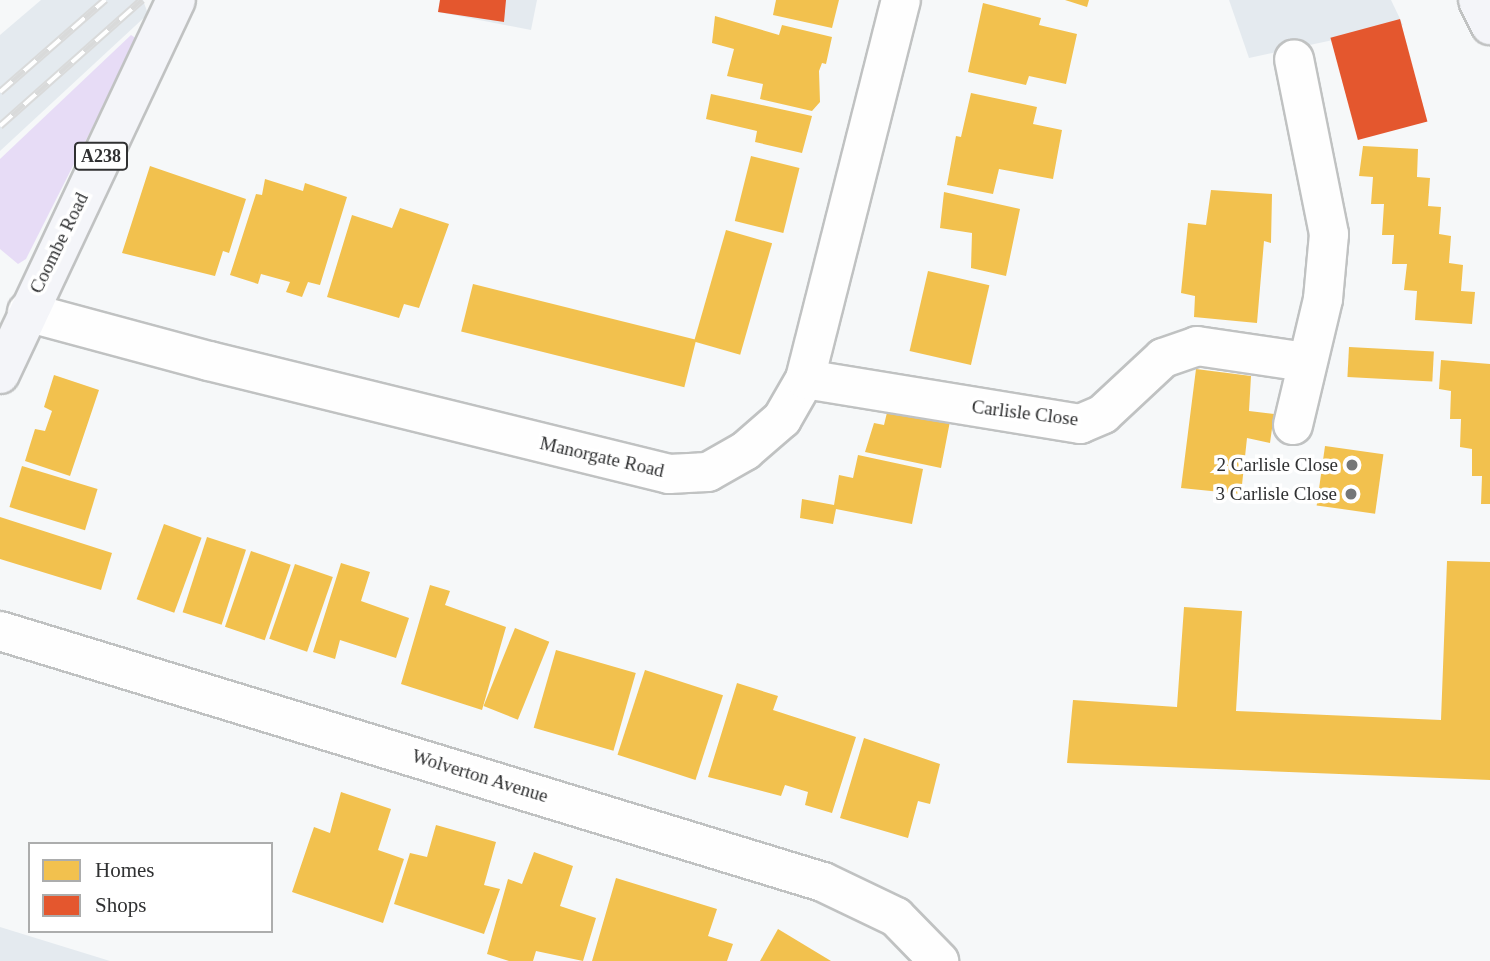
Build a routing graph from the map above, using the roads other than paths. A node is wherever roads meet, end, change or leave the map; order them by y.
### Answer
1 (176, 0) edge
2 (901, 0) edge
3 (1478, 0) edge
4 (1490, 25) edge
5 (1294, 59) dead end
6 (27, 312) junction
7 (1305, 362) junction
8 (0, 374) edge
9 (805, 379) junction
10 (1293, 425) dead end
11 (0, 631) edge
12 (939, 961) edge

1 - 6 main road, Coombe Road / A238
2 - 9 street, Manorgate Road
3 - 4 main road
5 - 7 street
6 - 8 main road, Coombe Road / A238
6 - 9 street, Manorgate Road
7 - 9 street, Carlisle Close
7 - 10 street
11 - 12 street, Wolverton Avenue

